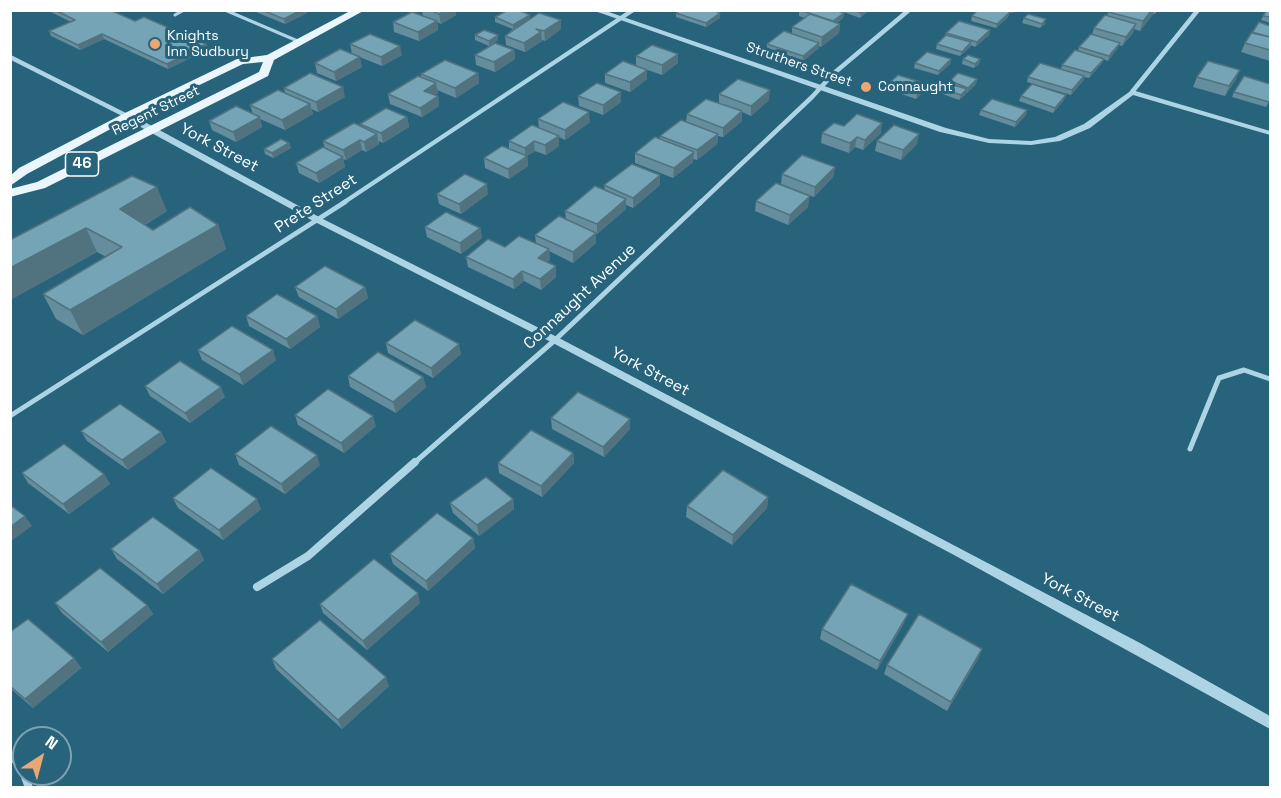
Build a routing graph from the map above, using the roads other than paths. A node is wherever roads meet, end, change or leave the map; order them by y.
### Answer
1 (184, 10) edge
2 (225, 10) edge
3 (360, 10) edge
4 (595, 10) edge
5 (633, 10) edge
6 (909, 10) edge
7 (1198, 10) edge
8 (175, 15) dead end
9 (620, 19) junction
10 (300, 42) junction
11 (10, 57) edge
12 (269, 58) junction
13 (820, 87) junction
14 (1132, 92) junction
15 (128, 116) junction
16 (152, 130) junction
17 (1270, 133) edge
18 (10, 183) edge
19 (10, 193) edge
20 (318, 220) junction
21 (555, 340) junction
22 (1270, 379) edge
23 (10, 416) edge
24 (1190, 449) dead end
25 (256, 587) dead end
26 (1270, 723) edge

1 - 8 lane
2 - 10 lane
3 - 10 main road, Regent Street / 46
4 - 9 street, Struthers Street
5 - 9 street, Prete Street
6 - 13 street, Connaught Avenue
7 - 14 street
9 - 13 street, Struthers Street
9 - 20 street, Prete Street
10 - 12 main road, Regent Street / 46
11 - 15 street, York Street
12 - 15 main road, Regent Street / 46
12 - 16 main road, Regent Street / 46
13 - 14 street, Struthers Street
13 - 21 street, Connaught Avenue
14 - 17 street
15 - 16 street, York Street
15 - 18 main road, Regent Street / 46
16 - 19 main road, Regent Street / 46
16 - 20 street, York Street
20 - 21 street, York Street
20 - 23 street, Prete Street
21 - 25 street, Connaught Avenue
21 - 26 street, York Street
22 - 24 street

